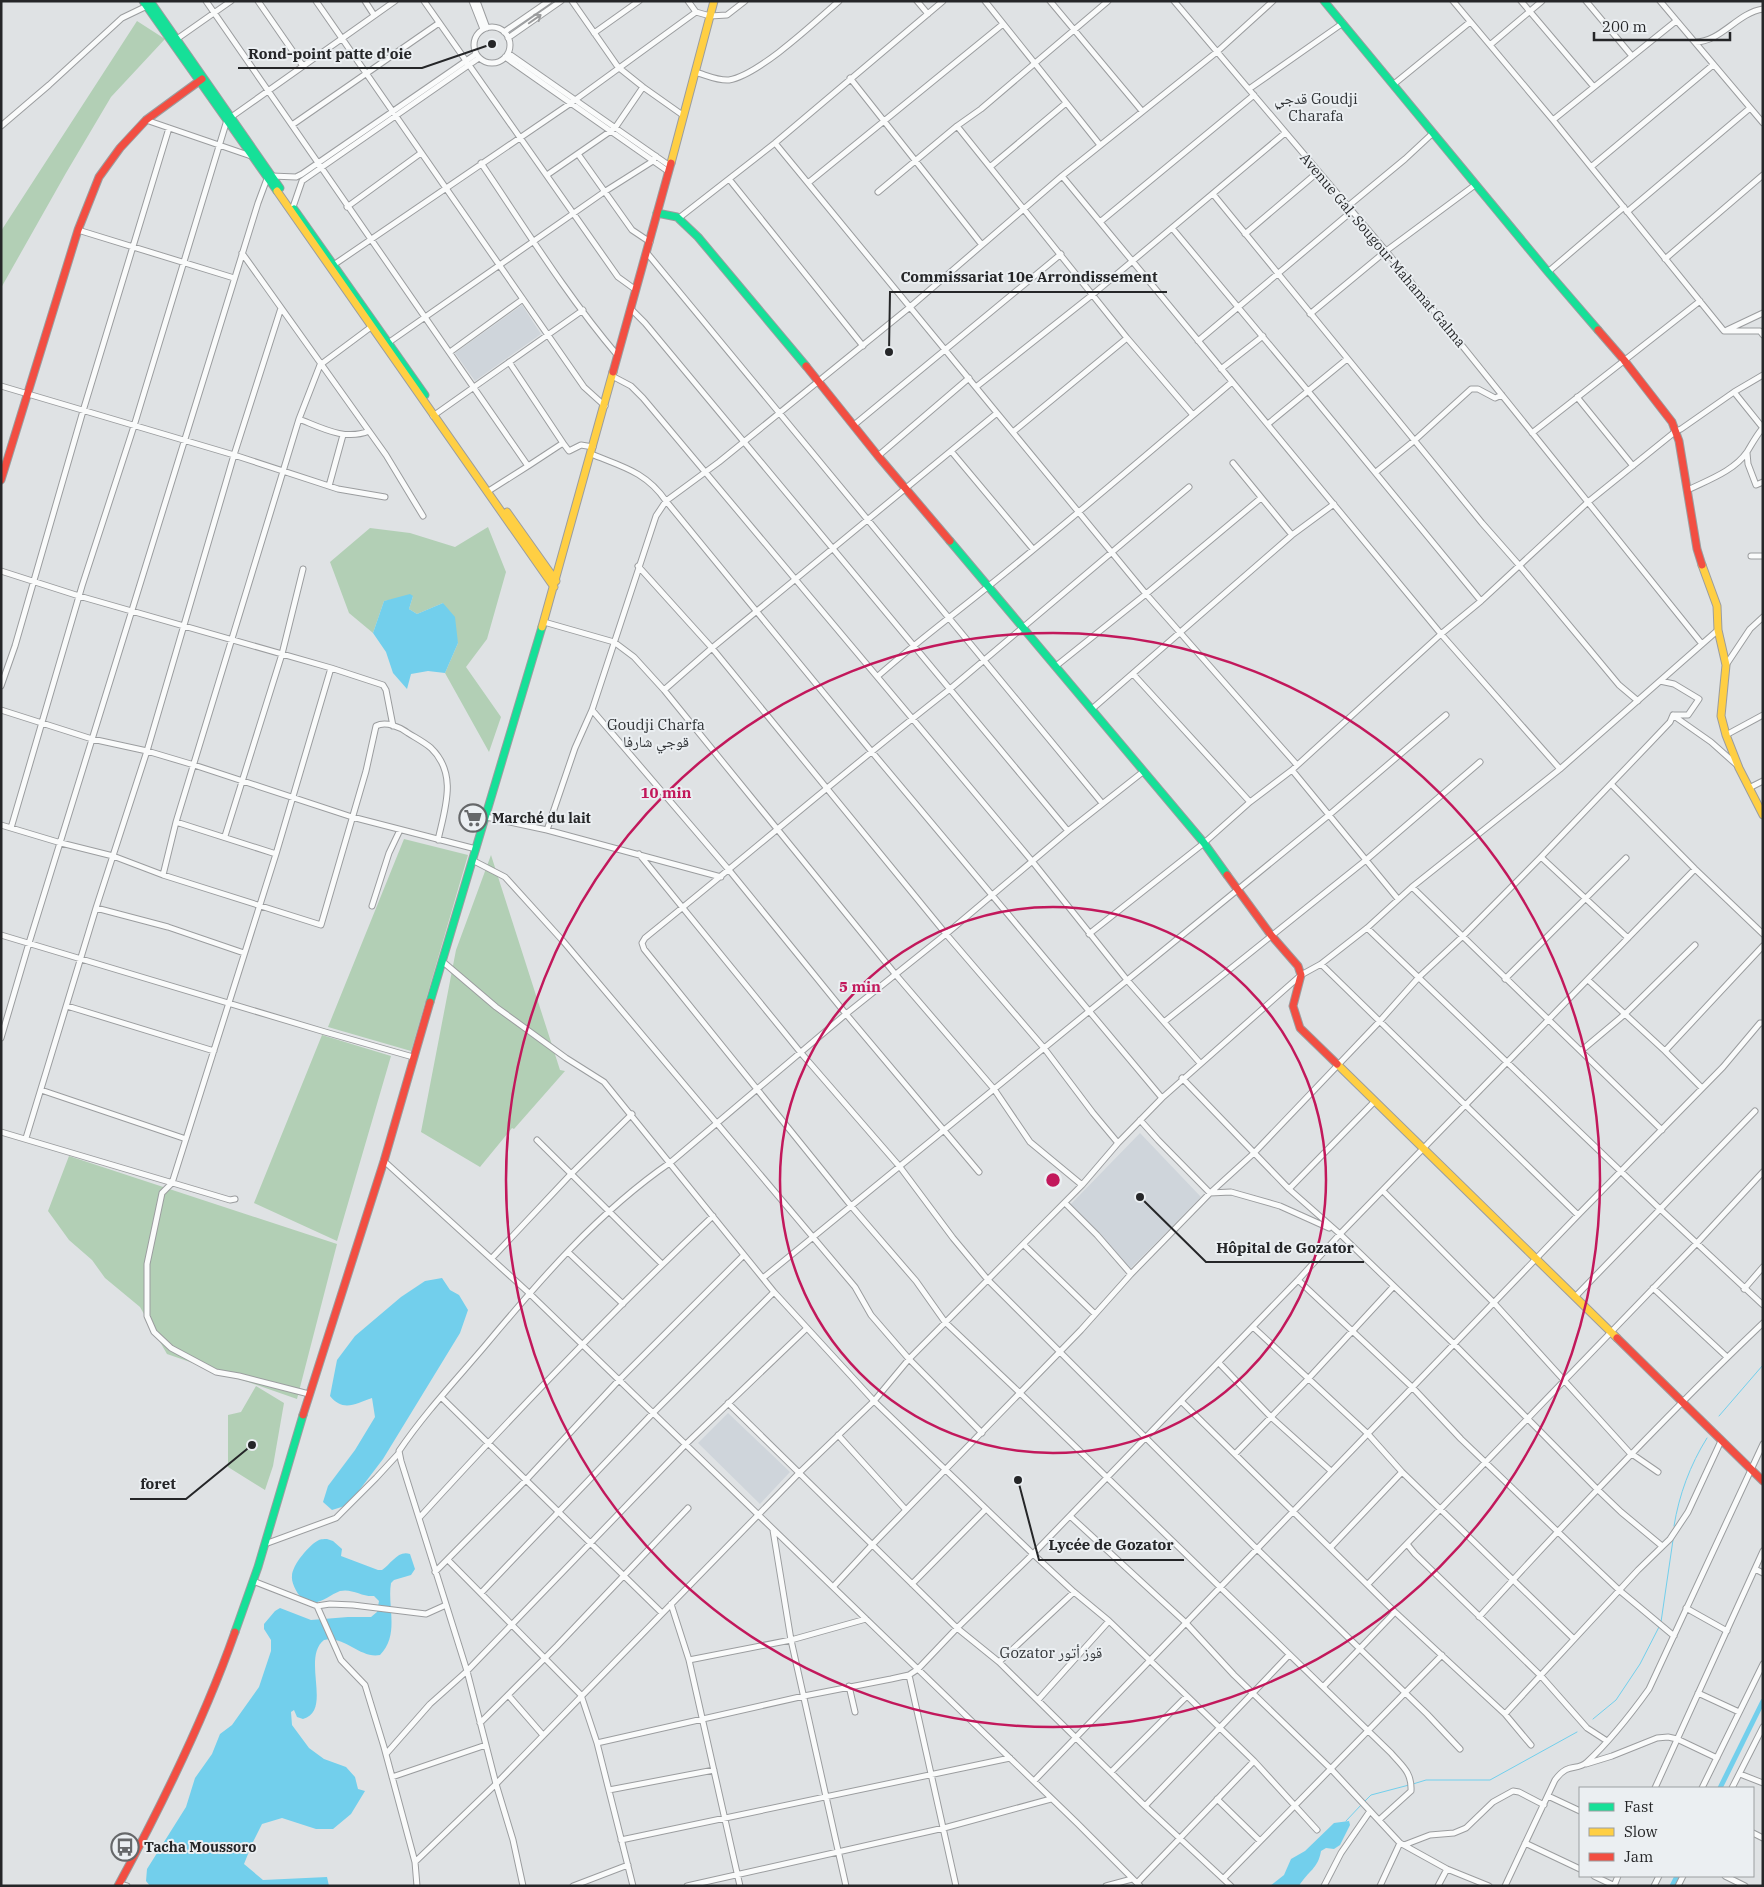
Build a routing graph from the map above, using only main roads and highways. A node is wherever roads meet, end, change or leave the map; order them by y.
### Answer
1 (714, 1) edge
2 (1324, 1) edge
3 (148, 3) edge
4 (201, 80) junction
5 (229, 118) junction
6 (270, 176) junction
7 (657, 213) junction
8 (332, 266) junction
9 (387, 344) junction
10 (1, 480) edge
11 (555, 584) junction
12 (1763, 816) edge
13 (1763, 1481) edge
14 (118, 1885) edge

1 - 7 main road
2 - 12 main road
3 - 4 main road
4 - 5 main road
4 - 10 main road
5 - 6 main road
5 - 6 main road
6 - 8 main road
6 - 8 main road
7 - 11 main road
7 - 13 main road
8 - 9 main road
8 - 9 main road
9 - 11 main road
11 - 14 main road

